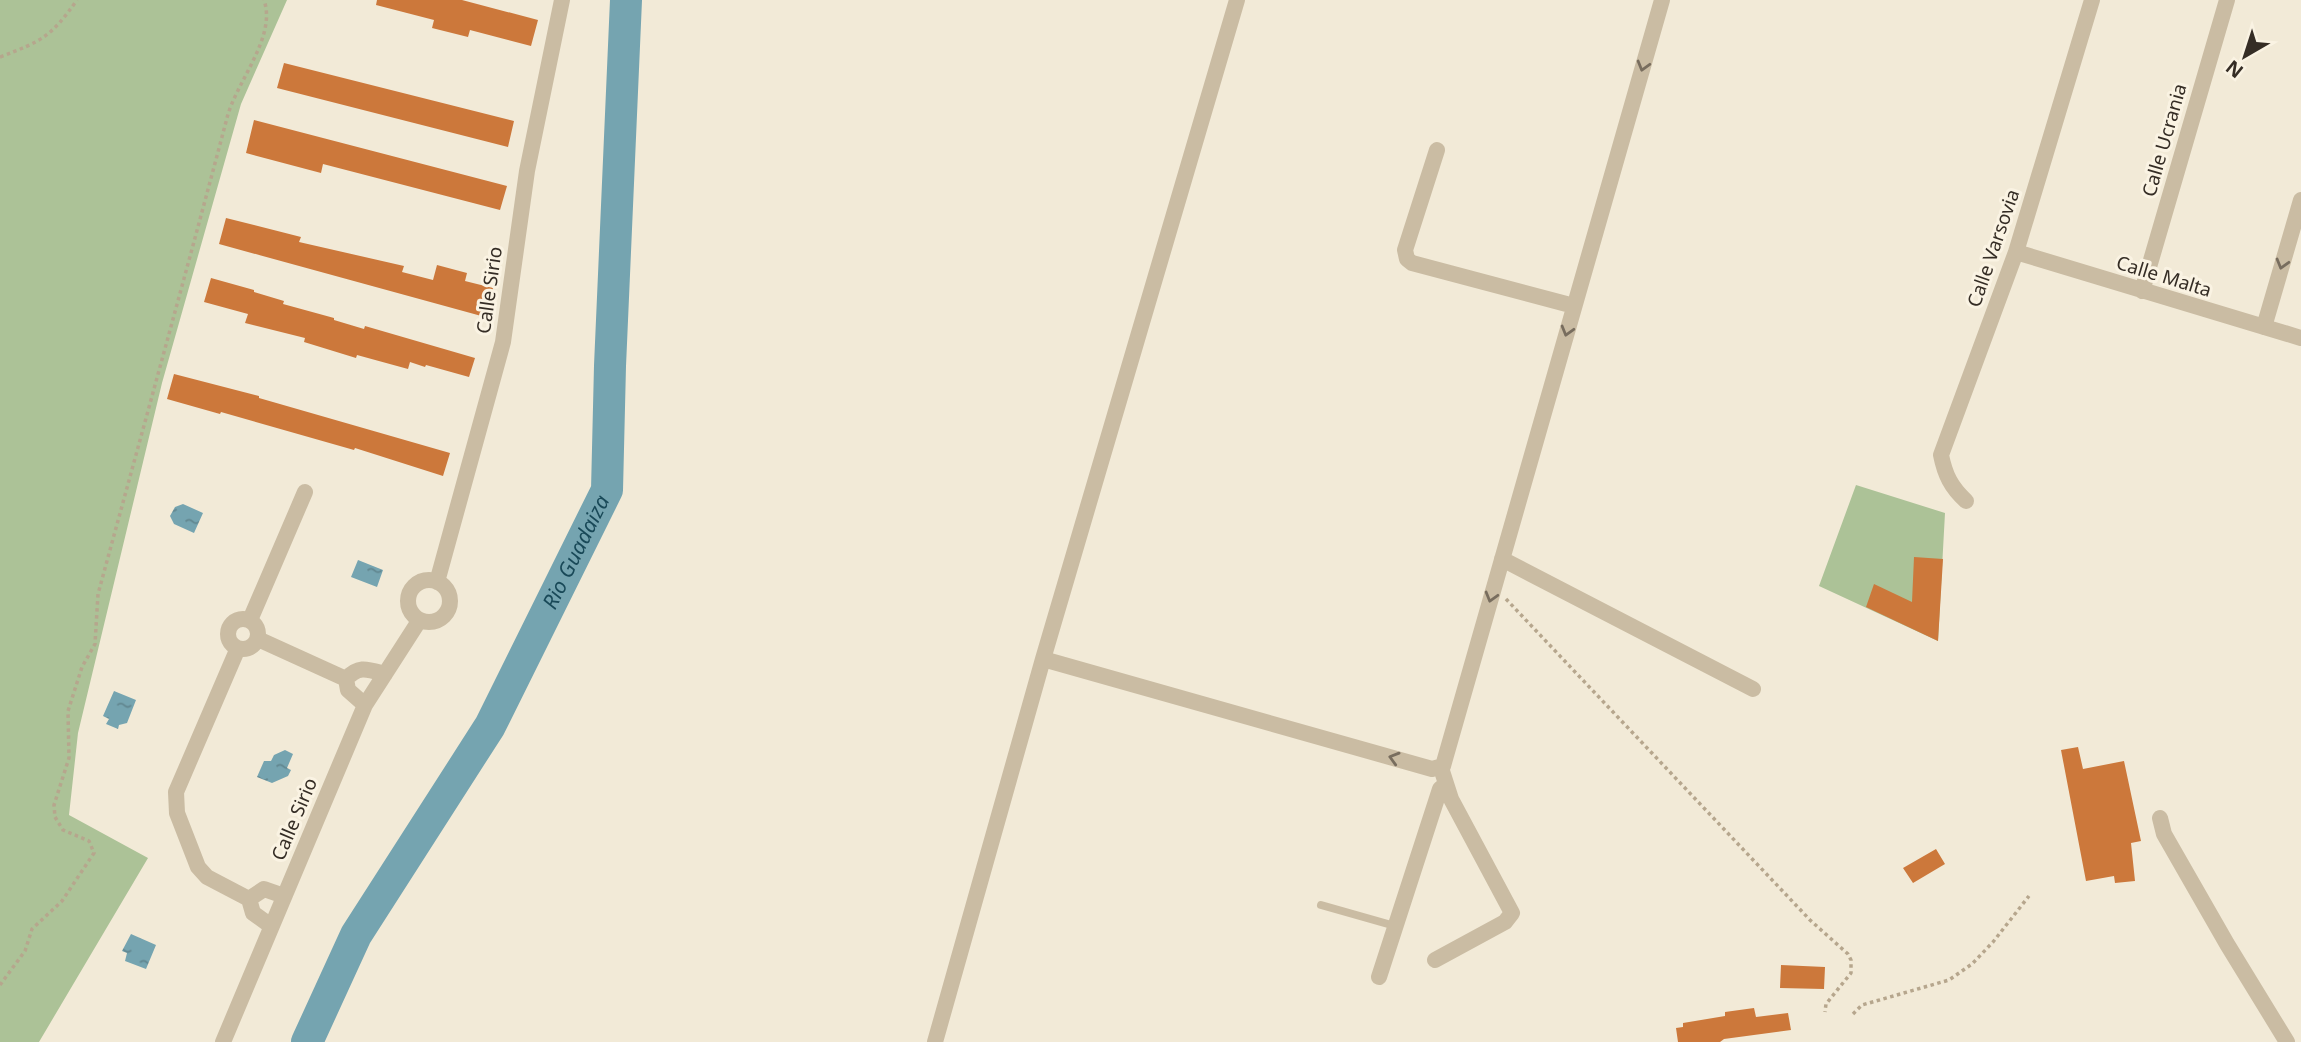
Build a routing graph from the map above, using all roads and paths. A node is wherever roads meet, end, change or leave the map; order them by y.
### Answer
1 (77, 0) edge
2 (264, 0) edge
3 (562, 0) edge
4 (1237, 0) edge
5 (1662, 0) edge
6 (2092, 0) edge
7 (2227, 0) edge
8 (0, 57) edge
9 (1437, 150) dead end
10 (2301, 200) edge
11 (2016, 252) junction
12 (2142, 292) junction
13 (1574, 306) junction
14 (2264, 327) junction
15 (2301, 338) edge
16 (305, 492) dead end
17 (1966, 501) dead end
18 (1502, 559) junction
19 (437, 582) junction
20 (1493, 589) junction
21 (250, 620) junction
22 (419, 621) junction
23 (257, 639) junction
24 (238, 648) junction
25 (1043, 659) junction
26 (384, 674) junction
27 (346, 679) junction
28 (1754, 690) dead end
29 (365, 705) junction
30 (1443, 776) junction
31 (2161, 818) dead end
32 (284, 896) junction
33 (2029, 897) dead end
34 (249, 899) junction
35 (1321, 905) dead end
36 (271, 926) junction
37 (1396, 926) junction
38 (1435, 960) dead end
39 (1379, 978) dead end
40 (0, 985) edge
41 (1825, 1012) dead end
42 (1853, 1014) dead end
43 (223, 1042) edge
44 (935, 1042) edge
45 (2287, 1042) edge

1 - 8 path
2 - 40 path
3 - 19 street, Calle Sirio
4 - 25 street
5 -> 13 street
6 - 11 street, Calle Varsovia
7 - 12 street, Calle Ucrania
9 - 13 street
10 -> 14 street
11 - 12 street, Calle Malta
11 - 17 street, Calle Varsovia
12 - 14 street, Calle Malta
13 -> 18 street
14 - 15 street, Calle Malta
16 - 21 street
18 - 20 street
18 - 28 street
19 - 22 street
19 - 22 street
20 -> 30 street
20 - 41 path
21 - 23 street
21 - 24 street
22 - 26 street, Calle Sirio
23 - 24 street
23 - 27 street
24 - 34 street
30 -> 25 street
25 - 44 street
26 - 27 street
26 - 29 street, Calle Sirio
27 - 29 street
29 - 32 street, Calle Sirio
30 - 37 street
30 - 38 street
31 - 45 street
32 - 34 street
32 - 36 street, Calle Sirio
33 - 42 path
34 - 36 street
35 - 37 lane
36 - 43 street, Calle Sirio
37 - 39 street

